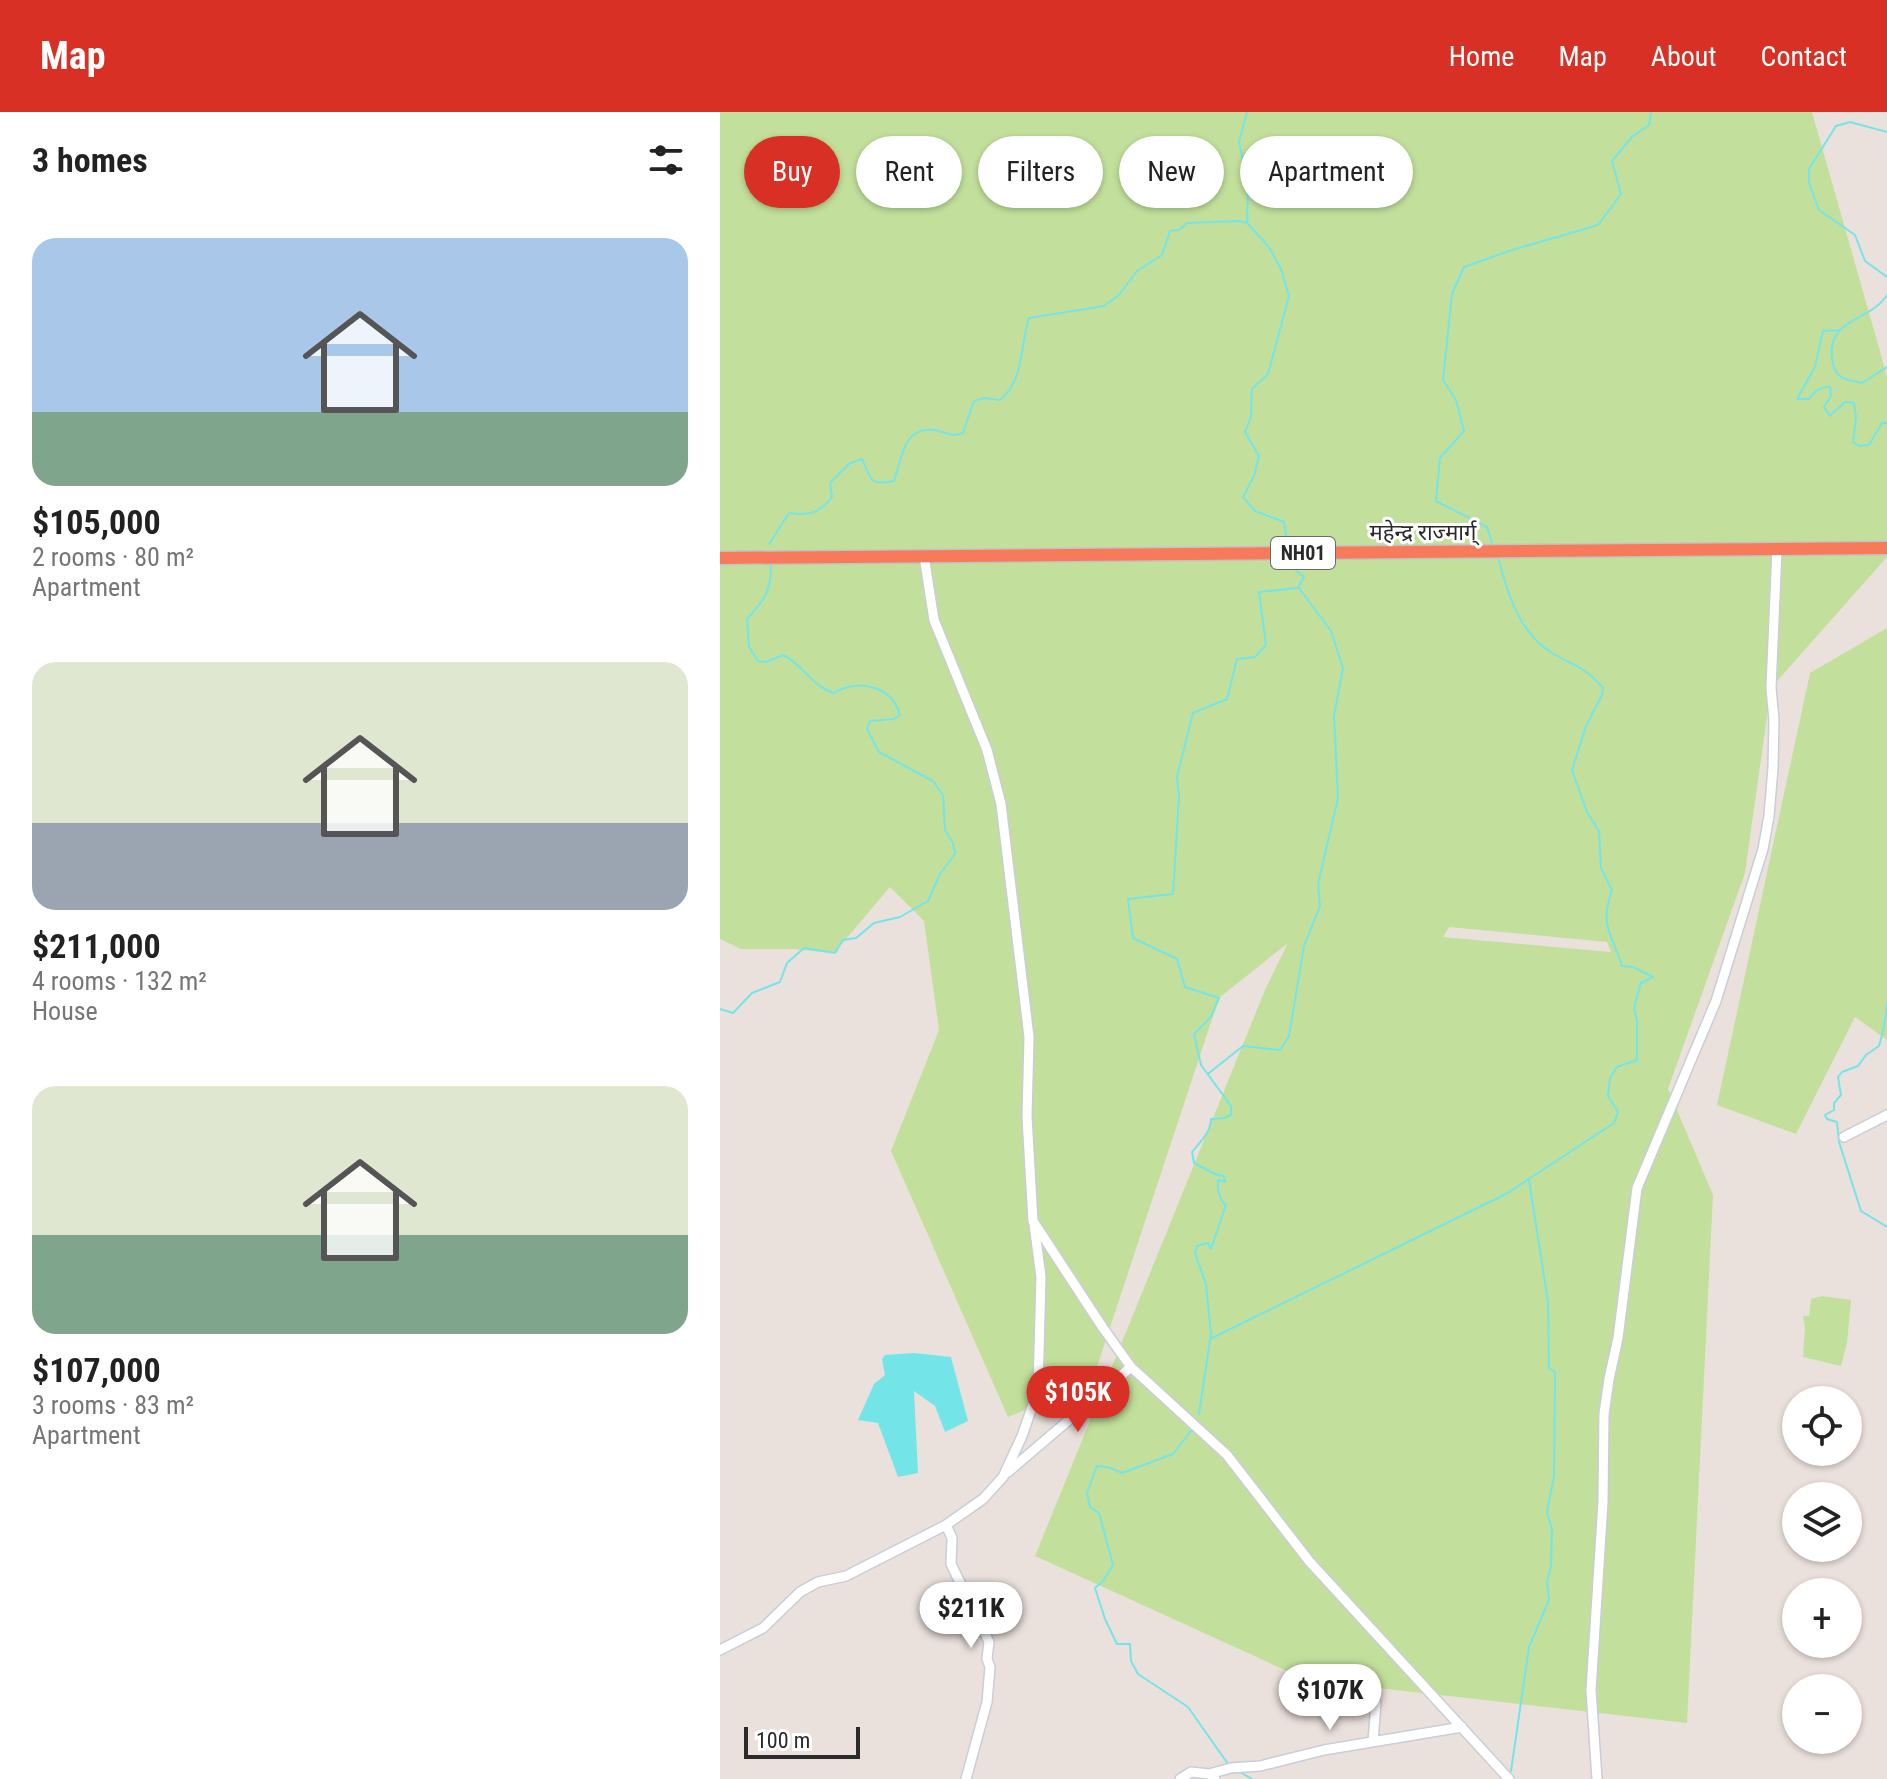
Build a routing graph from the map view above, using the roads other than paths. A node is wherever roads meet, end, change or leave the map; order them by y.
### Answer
1 (1887, 548) edge
2 (1777, 549) junction
3 (924, 556) junction
4 (720, 558) edge
5 (1887, 1115) edge
6 (1844, 1137) dead end
7 (1033, 1221) junction
8 (1131, 1367) junction
9 (1003, 1477) junction
10 (946, 1525) junction
11 (720, 1650) edge
12 (1290, 1705) dead end
13 (1462, 1727) junction
14 (1373, 1741) junction
15 (1212, 1776) edge
16 (966, 1779) edge
17 (1180, 1779) edge
18 (1509, 1779) edge
19 (1597, 1779) edge

1 - 2 highway, महेन्द्र राज्मार्ग् / NH01
2 - 3 highway, महेन्द्र राज्मार्ग् / NH01
2 - 19 street
3 - 4 highway, महेन्द्र राज्मार्ग् / NH01
3 - 7 street
5 - 6 street
7 - 8 street
7 - 9 street
8 - 9 street
8 - 13 street
9 - 10 street
10 - 11 street
10 - 16 street
12 - 14 street
13 - 14 street
13 - 18 street
14 - 15 street
15 - 17 street

